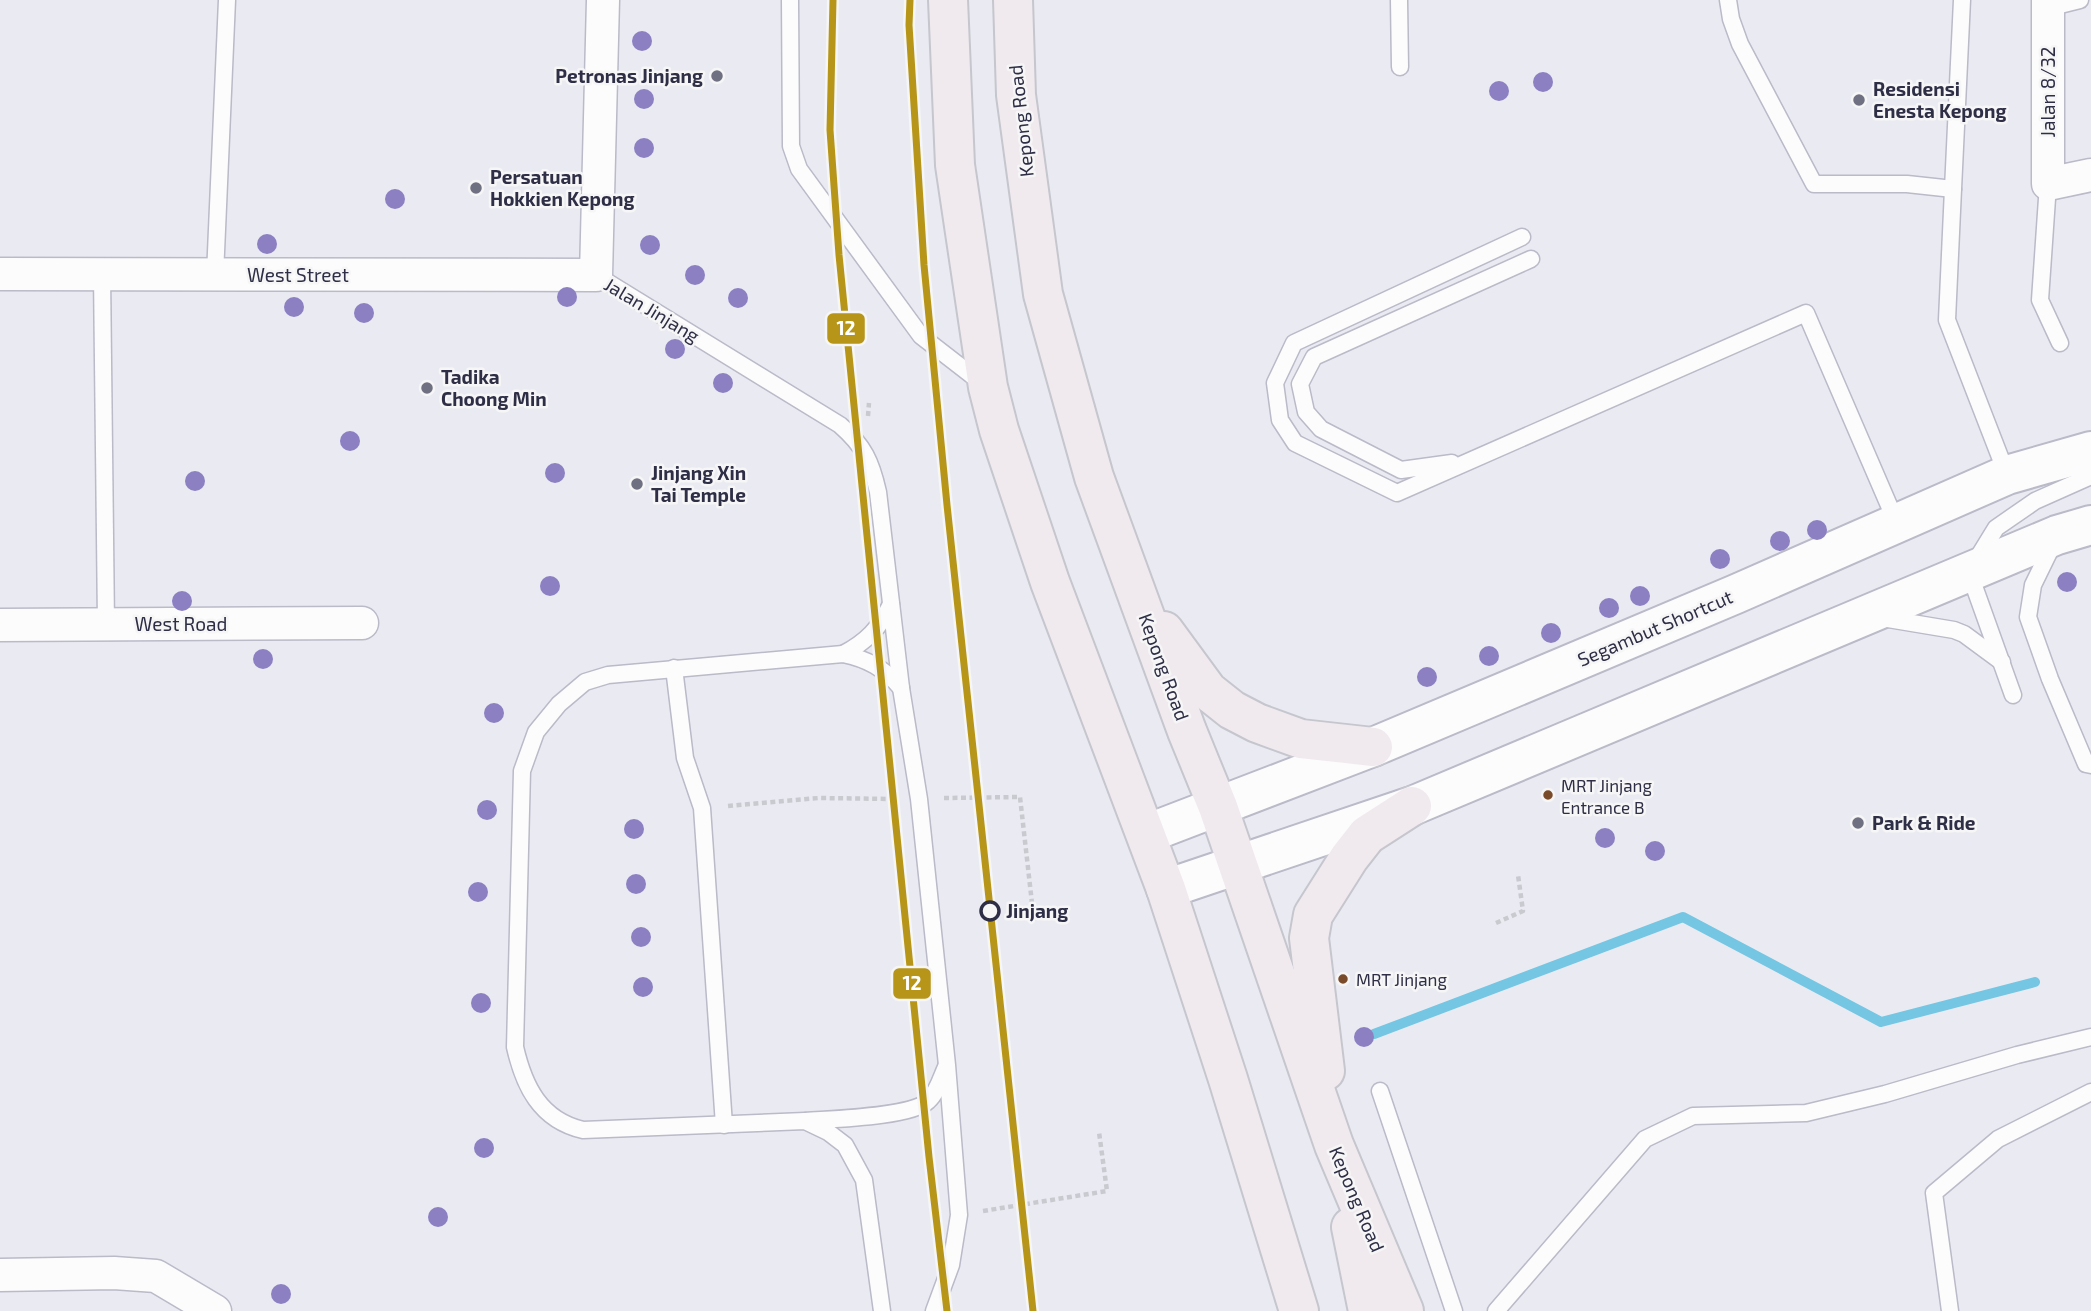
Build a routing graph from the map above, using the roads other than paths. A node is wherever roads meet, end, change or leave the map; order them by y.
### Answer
1 (227, 0) edge
2 (603, 0) edge
3 (790, 0) edge
4 (948, 0) edge
5 (1013, 0) edge
6 (1029, 0) edge
7 (1399, 0) edge
8 (1728, 0) edge
9 (1962, 0) edge
10 (2080, 0) edge
11 (2048, 4) edge
12 (1400, 67) dead end
13 (2091, 176) edge
14 (2048, 184) junction
15 (1954, 189) junction
16 (1031, 208) junction
17 (1522, 237) dead end
18 (1531, 259) dead end
19 (0, 274) edge
20 (102, 274) junction
21 (215, 275) junction
22 (596, 275) junction
23 (2060, 343) dead end
24 (988, 387) junction
25 (2091, 451) edge
26 (1472, 460) junction
27 (2007, 475) junction
28 (2091, 476) edge
29 (1897, 524) junction
30 (2074, 530) edge
31 (1969, 572) junction
32 (1139, 595) junction
33 (891, 604) junction
34 (1866, 615) junction
35 (362, 623) dead end
36 (106, 624) junction
37 (0, 625) edge
38 (842, 654) junction
39 (2002, 662) junction
40 (674, 668) junction
41 (901, 688) junction
42 (2013, 695) dead end
43 (1373, 747) junction
44 (2091, 765) edge
45 (1412, 806) junction
46 (1218, 807) junction
47 (1146, 834) junction
48 (1238, 864) junction
49 (1166, 889) junction
50 (2091, 1037) edge
51 (947, 1065) junction
52 (1380, 1091) dead end
53 (2091, 1091) edge
54 (805, 1121) junction
55 (724, 1125) junction
56 (1334, 1145) junction
57 (0, 1275) edge
58 (215, 1311) edge
59 (882, 1311) edge
60 (933, 1311) edge
61 (1299, 1311) edge
62 (1368, 1311) edge
63 (1404, 1311) edge
64 (1454, 1311) edge
65 (1496, 1311) edge
66 (1950, 1311) edge

1 - 21 lane
2 - 22 street, Jalan Jinjang
3 - 24 lane
4 - 24 main road
5 - 16 main road, Kepong Road
6 - 16 street
7 - 12 lane
8 - 15 lane
9 - 15 lane
10 - 11 lane
11 - 14 street, Jalan 8/32
13 - 14 street
14 - 23 lane
15 - 27 lane
16 - 32 main road, Kepong Road
17 - 26 lane
18 - 26 lane
19 - 20 street, West Street
20 - 21 street, West Street
20 - 36 lane
21 - 22 street, West Street
22 - 33 lane, Jalan Jinjang
24 - 47 main road
25 - 27 main road, Segambut Shortcut
26 - 29 lane
27 - 29 main road, Segambut Shortcut
28 - 31 lane
29 - 43 main road, Segambut Shortcut
30 - 31 main road
30 - 44 lane
31 - 34 main road
31 - 39 lane
32 - 43 main road
32 - 46 main road, Kepong Road
33 - 38 lane
33 - 41 lane
34 - 39 lane
34 - 45 main road
35 - 36 street, West Road
36 - 37 street, West Road
38 - 40 lane
38 - 41 lane
39 - 42 lane
40 - 55 lane
40 - 55 lane
41 - 51 lane
43 - 46 main road, Segambut Shortcut
45 - 48 main road
45 - 56 main road
46 - 47 main road, Segambut Shortcut
46 - 48 main road, Kepong Road
47 - 49 main road
48 - 49 main road
48 - 56 main road, Kepong Road
49 - 61 main road
50 - 65 lane
51 - 54 lane
51 - 60 lane
52 - 64 lane
53 - 66 lane
54 - 55 lane
54 - 59 lane
56 - 62 main road
56 - 63 main road, Kepong Road
57 - 58 street

